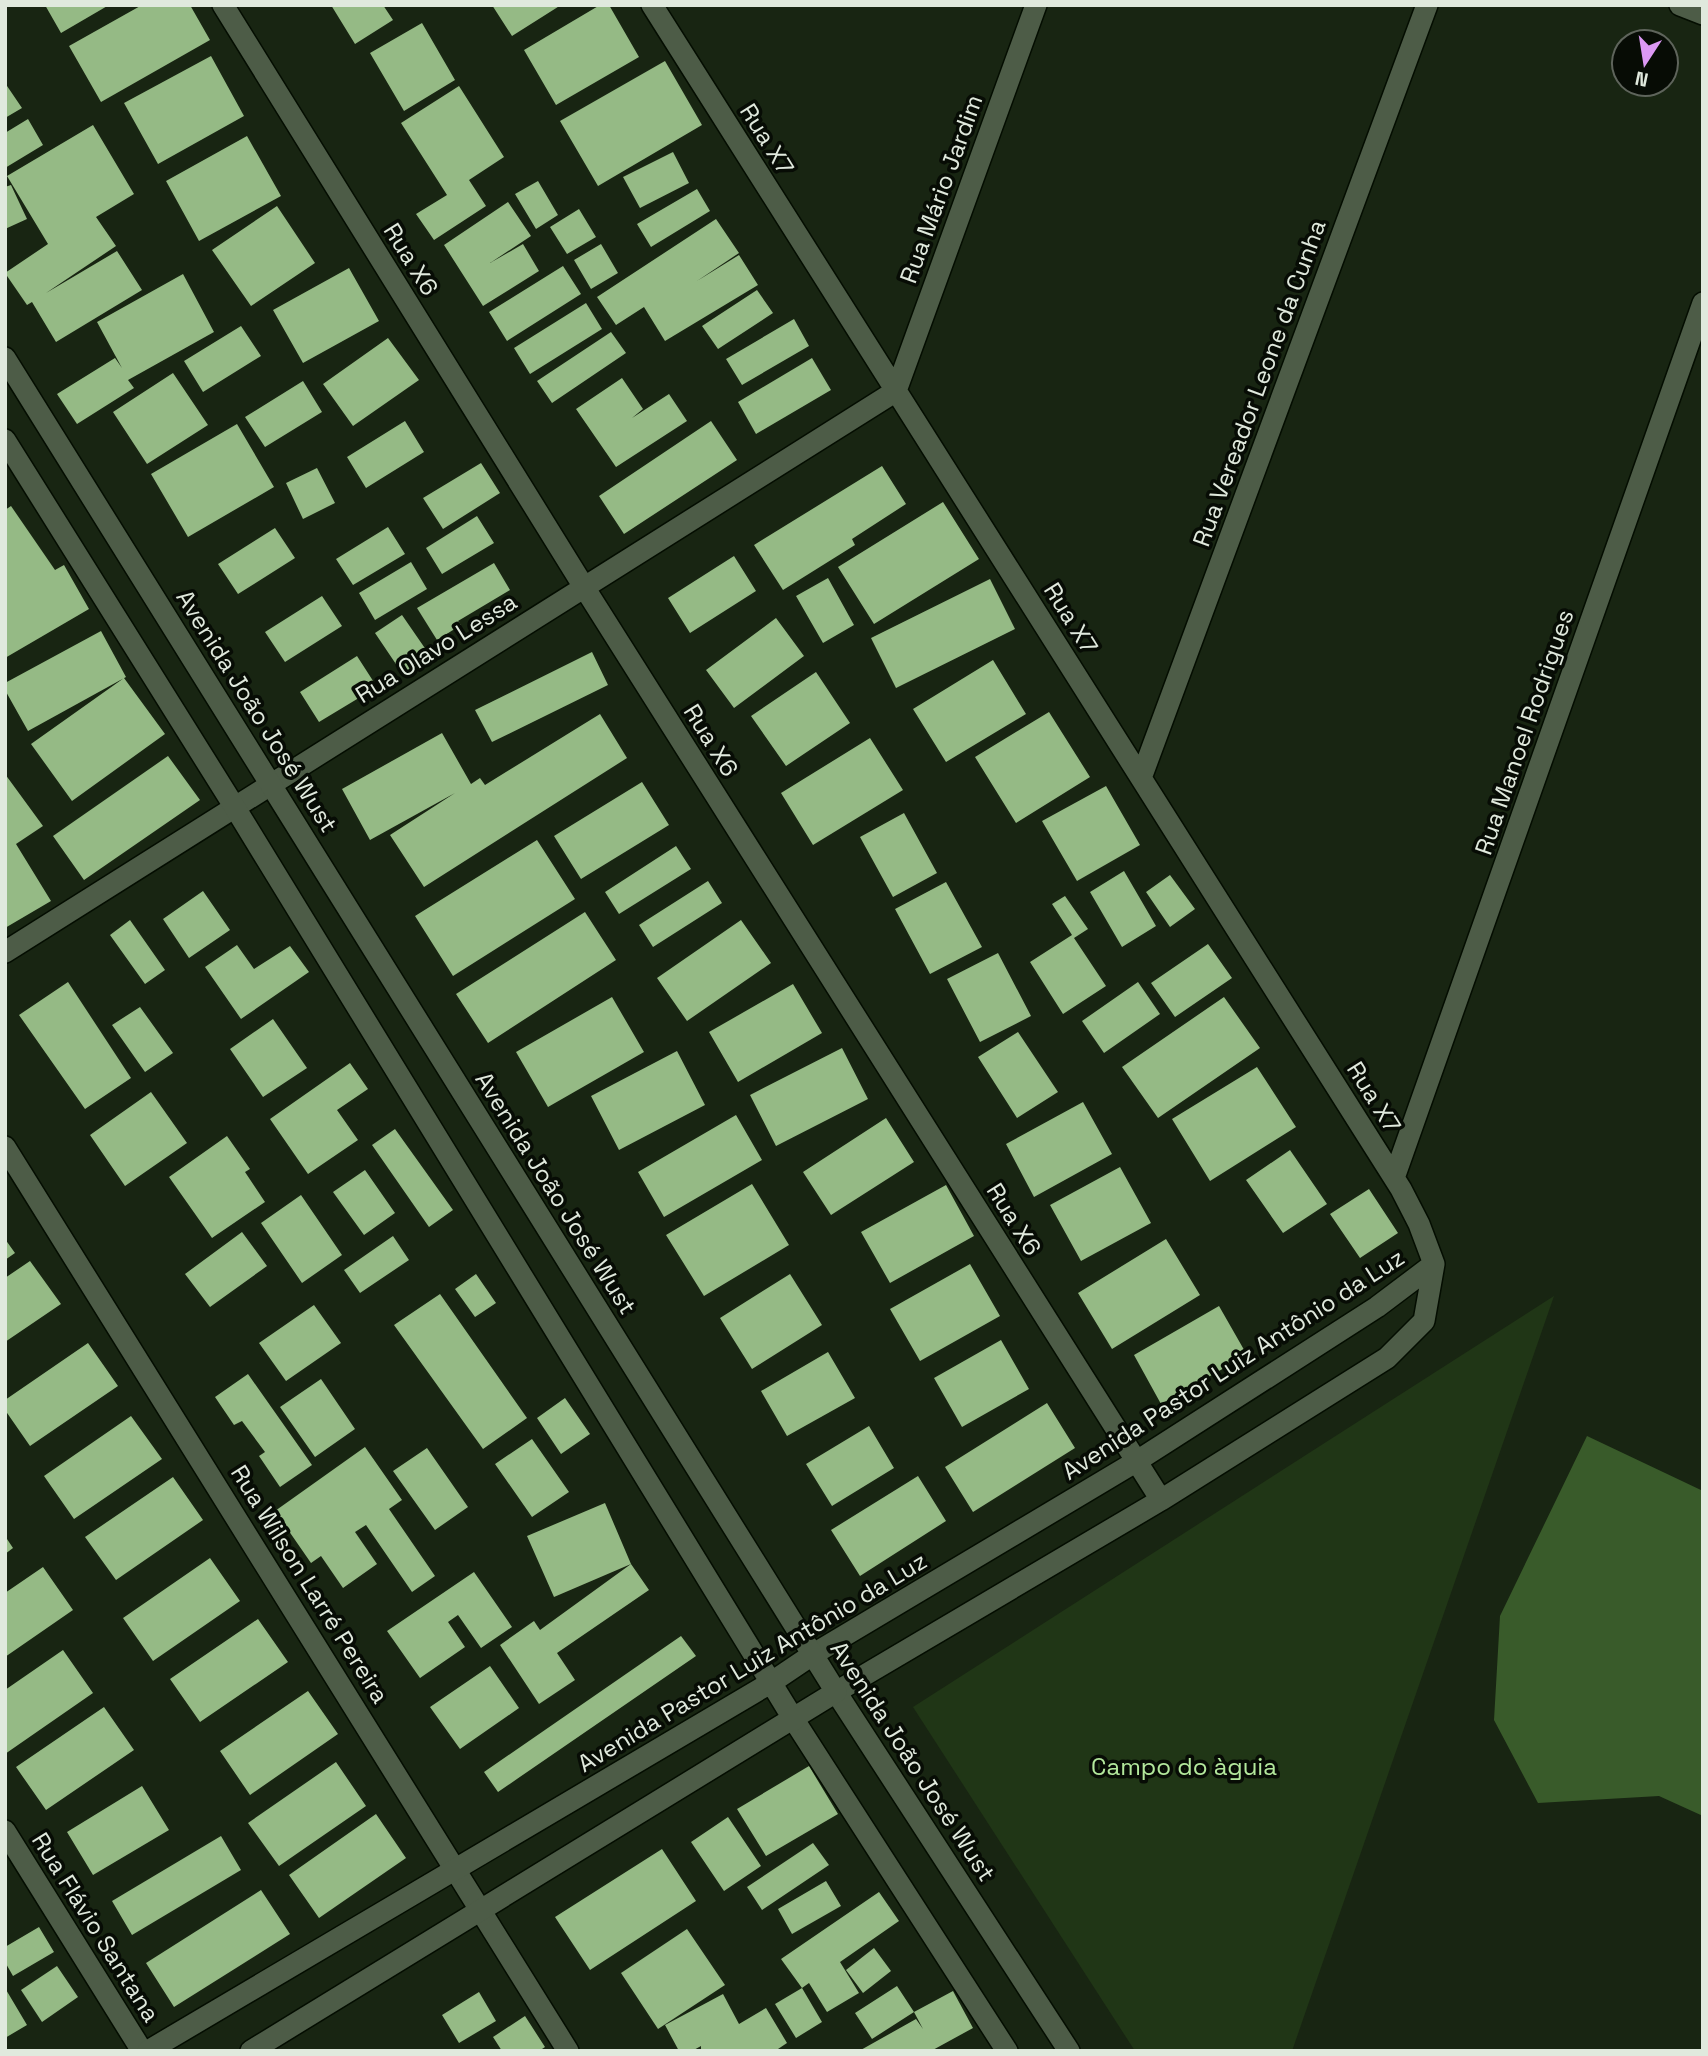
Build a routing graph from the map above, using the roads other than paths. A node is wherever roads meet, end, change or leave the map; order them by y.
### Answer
1 (223, 5) edge
2 (652, 5) edge
3 (1036, 5) edge
4 (1427, 5) edge
5 (1680, 5) edge
6 (1703, 13) edge
7 (1703, 303) edge
8 (5, 358) edge
9 (895, 391) junction
10 (5, 440) edge
11 (584, 587) junction
12 (1141, 778) junction
13 (271, 782) junction
14 (234, 806) junction
15 (5, 952) edge
16 (5, 1147) edge
17 (1394, 1178) junction
18 (1434, 1264) junction
19 (1136, 1461) junction
20 (1161, 1500) junction
21 (812, 1655) junction
22 (772, 1682) junction
23 (836, 1692) junction
24 (794, 1720) junction
25 (5, 1831) edge
26 (457, 1869) junction
27 (481, 1912) junction
28 (142, 2051) edge
29 (148, 2051) edge
30 (251, 2051) edge
31 (568, 2051) edge
32 (1007, 2051) edge
33 (1069, 2051) edge

1 - 11 street, Rua X6
2 - 9 street, Rua X7
3 - 9 street, Rua Mário Jardim
4 - 12 street, Rua Vereador Leone da Cunha
5 - 6 street
7 - 17 street, Rua Manoel Rodrigues
8 - 13 street, Avenida João José Wust
9 - 11 street, Rua Olavo Lessa
9 - 12 street, Rua X7
10 - 14 street
11 - 13 street, Rua Olavo Lessa
11 - 19 street, Rua X6
12 - 17 street, Rua X7
13 - 14 street, Rua Olavo Lessa
13 - 21 street, Avenida João José Wust
14 - 15 street, Rua Olavo Lessa
14 - 22 street
16 - 26 street, Rua Wilson Larré Pereira
17 - 18 street, Rua X7
18 - 19 street, Avenida Pastor Luiz Antônio da Luz
18 - 20 street, Avenida Pastor Luiz Antônio da Luz
19 - 20 street, Rua X6
19 - 21 street, Avenida Pastor Luiz Antônio da Luz
20 - 23 street, Avenida Pastor Luiz Antônio da Luz
21 - 22 street, Avenida Pastor Luiz Antônio da Luz
21 - 23 street, Avenida João José Wust
22 - 24 street
22 - 26 street, Avenida Pastor Luiz Antônio da Luz
23 - 24 street, Avenida Pastor Luiz Antônio da Luz
23 - 33 street, Avenida João José Wust
24 - 27 street, Avenida Pastor Luiz Antônio da Luz
24 - 32 street
25 - 28 street, Rua Flávio Santana
26 - 27 street, Rua Wilson Larré Pereira
26 - 29 street, Avenida Pastor Luiz Antônio da Luz
27 - 30 street, Avenida Pastor Luiz Antônio da Luz
27 - 31 street, Rua Wilson Larré Pereira

